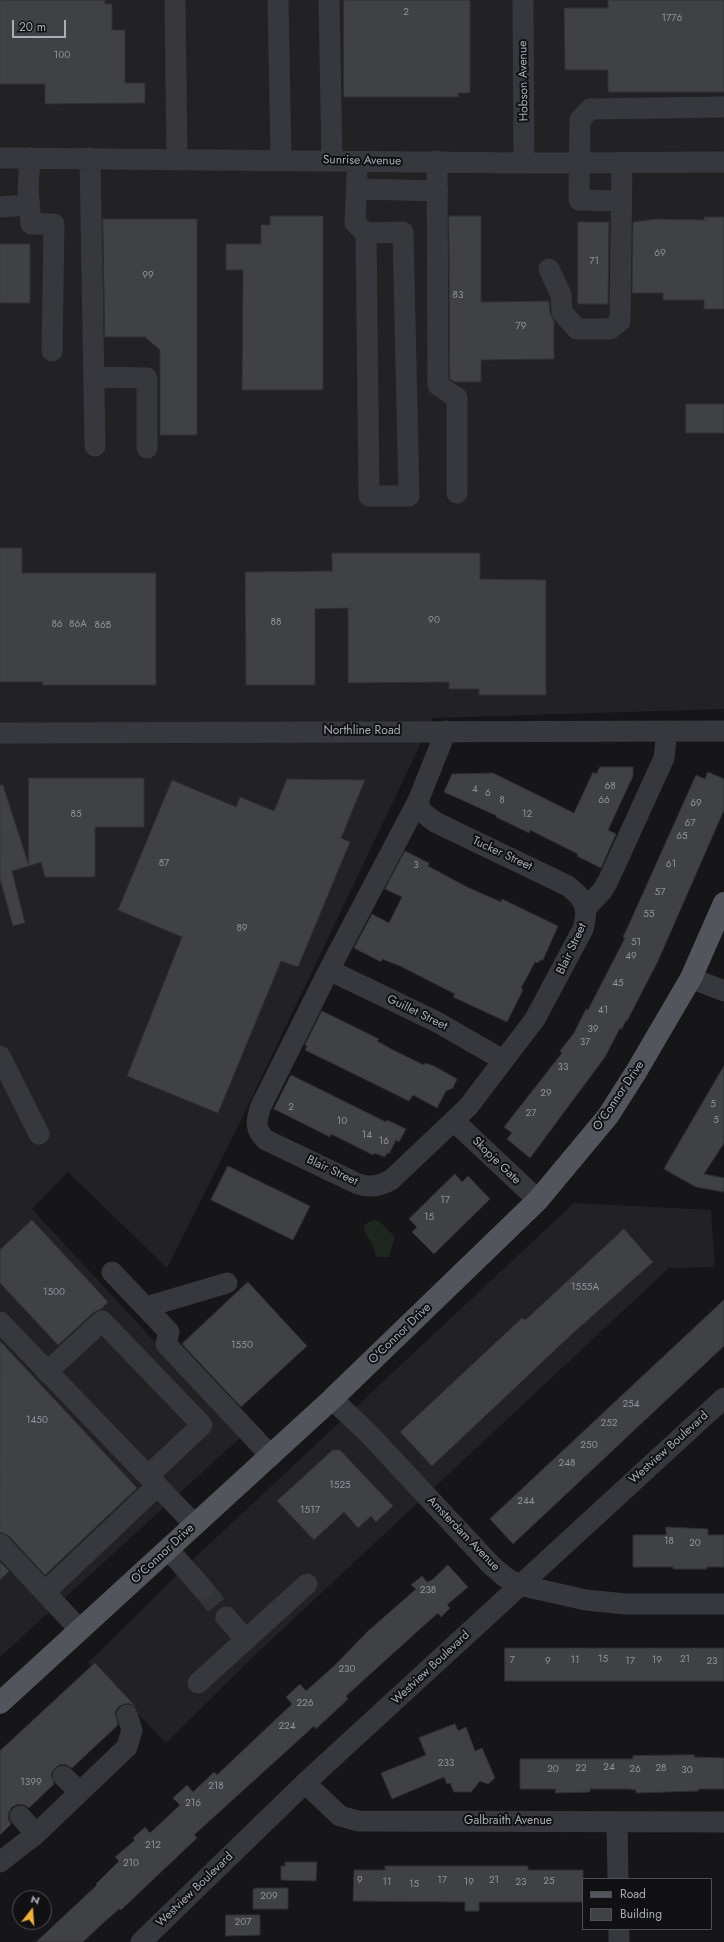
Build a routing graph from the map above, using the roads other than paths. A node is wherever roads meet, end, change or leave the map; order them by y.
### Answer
1 (175, 0) edge
2 (278, 0) edge
3 (329, 0) edge
4 (523, 0) edge
5 (724, 107) edge
6 (0, 158) edge
7 (30, 158) junction
8 (90, 158) junction
9 (177, 158) junction
10 (281, 160) junction
11 (332, 160) junction
12 (356, 160) junction
13 (430, 161) junction
14 (578, 162) junction
15 (622, 162) junction
16 (724, 162) edge
17 (524, 163) junction
18 (357, 189) junction
19 (430, 191) junction
20 (621, 201) junction
21 (29, 205) junction
22 (0, 207) edge
23 (366, 234) junction
24 (549, 269) dead end
25 (52, 351) dead end
26 (94, 377) junction
27 (95, 446) dead end
28 (147, 448) dead end
29 (457, 493) dead end
30 (446, 731) junction
31 (668, 731) junction
32 (724, 731) edge
33 (0, 733) edge
34 (418, 801) junction
35 (724, 903) edge
36 (586, 908) junction
37 (329, 970) junction
38 (692, 978) junction
39 (724, 991) edge
40 (0, 1056) edge
41 (503, 1060) junction
42 (454, 1121) junction
43 (39, 1134) dead end
44 (538, 1200) junction
45 (112, 1272) dead end
46 (228, 1282) dead end
47 (146, 1307) junction
48 (0, 1322) edge
49 (47, 1372) junction
50 (724, 1398) edge
51 (332, 1399) junction
52 (271, 1456) junction
53 (152, 1481) junction
54 (195, 1525) junction
55 (0, 1544) edge
56 (168, 1549) junction
57 (307, 1584) dead end
58 (519, 1585) junction
59 (203, 1589) tunnel mouth
60 (45, 1592) junction
61 (724, 1604) edge
62 (226, 1616) tunnel mouth
63 (80, 1630) junction
64 (245, 1639) junction
65 (198, 1683) dead end
66 (0, 1703) edge
67 (127, 1715) dead end
68 (63, 1776) dead end
69 (305, 1783) junction
70 (80, 1792) junction
71 (20, 1816) dead end
72 (618, 1822) junction
73 (724, 1822) edge
74 (36, 1834) junction
75 (0, 1860) edge
76 (618, 1878) edge
77 (619, 1930) edge
78 (141, 1942) edge
79 (619, 1942) edge

1 - 9 street
2 - 10 street
3 - 11 street
4 - 17 street, Hobson Avenue
5 - 14 street
6 - 7 street, Sunrise Avenue
7 - 8 street, Sunrise Avenue
7 - 21 street
8 - 9 street, Sunrise Avenue
8 - 26 street
9 - 10 street, Sunrise Avenue
10 - 11 street, Sunrise Avenue
11 - 12 street, Sunrise Avenue
12 - 13 street, Sunrise Avenue
12 - 18 street
13 - 17 street, Sunrise Avenue
13 - 19 street
14 - 15 street, Sunrise Avenue
14 - 17 street, Sunrise Avenue
14 - 20 street
15 - 16 street, Sunrise Avenue
15 - 20 street
18 - 19 street
18 - 23 street
19 - 29 street
20 - 24 street
21 - 22 street
21 - 25 street
23 - 23 street
26 - 27 street
26 - 28 street
30 - 31 street, Northline Road
30 - 33 street, Northline Road
30 - 34 street, Blair Street
31 - 32 street, Northline Road
31 - 36 street, Blair Street
34 - 36 street, Tucker Street
34 - 37 street, Blair Street
35 - 38 main road, O'Connor Drive
36 - 41 street, Blair Street
37 - 41 street, Guillet Street
37 - 42 street, Blair Street
38 - 39 street
38 - 44 main road, O'Connor Drive
40 - 43 street
41 - 42 street, Blair Street
42 - 44 street, Skopje Gate
44 - 51 main road, O'Connor Drive
45 - 47 street
46 - 47 street
47 - 52 street
48 - 49 street
49 - 53 street
49 - 53 street
50 - 58 street, Westview Boulevard
51 - 52 main road, O'Connor Drive
51 - 58 street, Amsterdam Avenue
52 - 54 main road, O'Connor Drive
53 - 54 street
53 - 60 street
54 - 56 main road, O'Connor Drive
55 - 60 street
56 - 59 street
56 - 63 main road, O'Connor Drive
57 - 64 street
58 - 61 street, Amsterdam Avenue
58 - 69 street, Westview Boulevard
60 - 63 street
62 - 64 street
63 - 66 main road, O'Connor Drive
64 - 65 street
67 - 70 street
68 - 70 street
69 - 72 street, Galbraith Avenue
69 - 78 street, Westview Boulevard
70 - 74 street
71 - 74 street
72 - 73 street, Galbraith Avenue
72 - 76 street
74 - 75 street
77 - 79 street

